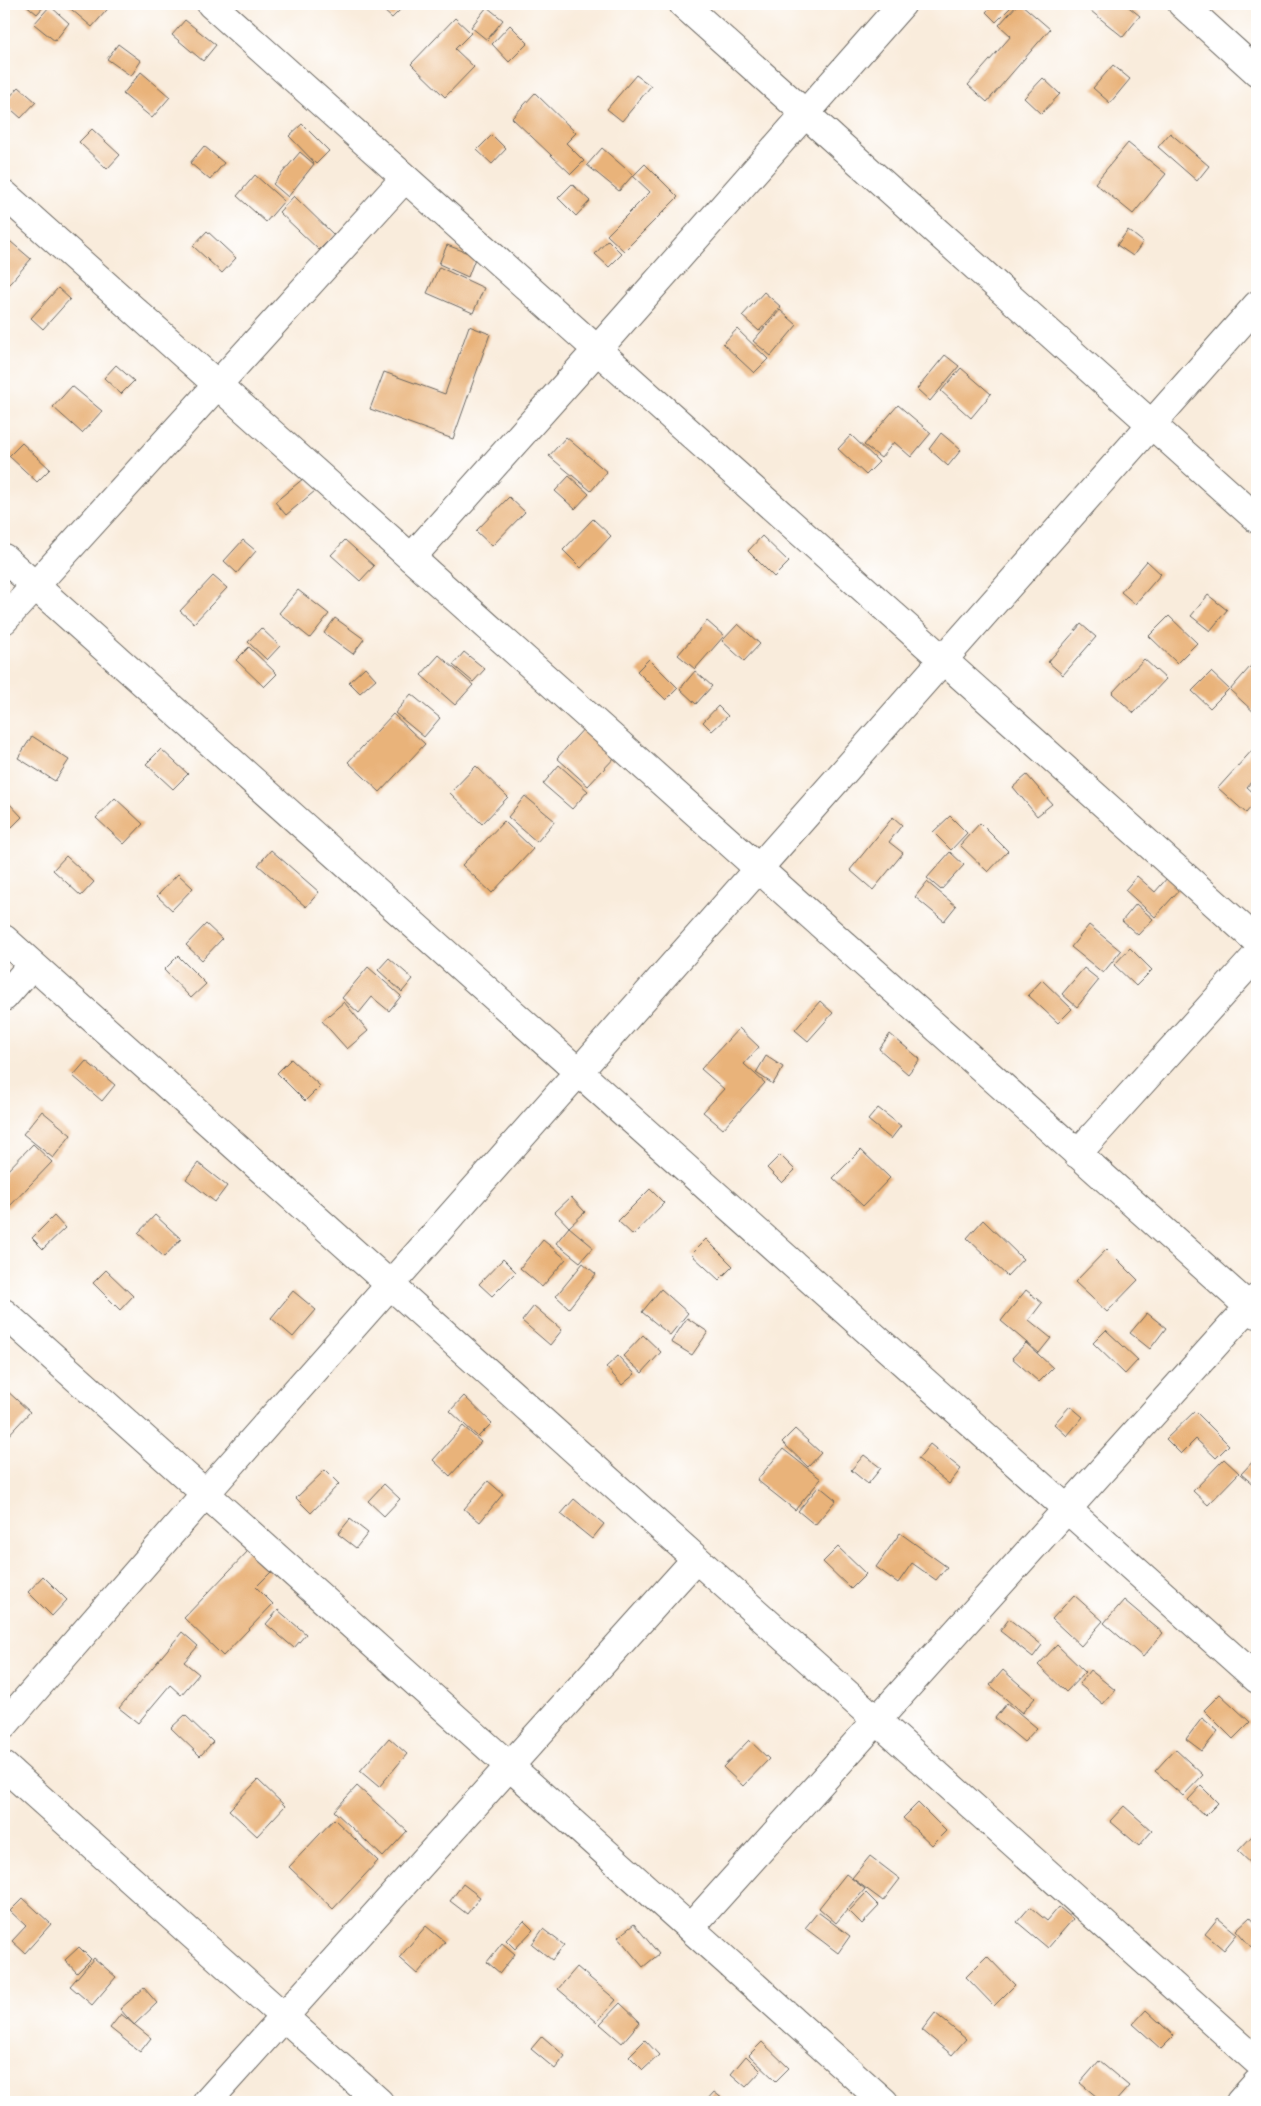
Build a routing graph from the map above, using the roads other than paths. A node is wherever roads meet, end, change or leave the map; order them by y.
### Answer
1 (683, 4) edge
2 (902, 4) edge
3 (1182, 4) edge
4 (218, 6) edge
5 (1257, 72) edge
6 (804, 113) junction
7 (406, 178) junction
8 (4, 194) edge
9 (1257, 304) edge
10 (597, 350) junction
11 (218, 385) junction
12 (1151, 423) junction
13 (1257, 519) edge
14 (4, 558) edge
15 (411, 558) junction
16 (35, 586) junction
17 (4, 620) edge
18 (943, 660) junction
19 (759, 869) junction
20 (4, 939) edge
21 (1257, 942) edge
22 (1257, 955) edge
23 (32, 965) junction
24 (4, 997) edge
25 (579, 1072) junction
26 (1077, 1154) junction
27 (390, 1285) junction
28 (1255, 1307) edge
29 (4, 1313) edge
30 (206, 1494) junction
31 (1068, 1509) junction
32 (696, 1559) junction
33 (1257, 1679) edge
34 (877, 1721) junction
35 (4, 1725) edge
36 (4, 1766) edge
37 (509, 1766) junction
38 (690, 1928) junction
39 (283, 2017) junction
40 (1257, 2061) edge
41 (1257, 2083) edge
42 (206, 2102) edge
43 (379, 2102) edge
44 (884, 2102) edge
45 (1240, 2102) edge

1 - 6 street
2 - 6 street
3 - 5 street
4 - 7 street
6 - 10 street
6 - 12 street
7 - 10 street
7 - 11 street
8 - 11 street
9 - 12 street
10 - 15 street
10 - 18 street
11 - 15 street
11 - 16 street
12 - 13 street
12 - 18 street
14 - 16 street
15 - 19 street
16 - 17 street
16 - 25 street
18 - 19 street
18 - 21 street
19 - 25 street
19 - 26 street
20 - 23 street
22 - 26 street
23 - 24 street
23 - 27 street
25 - 27 street
25 - 31 street
26 - 28 street
27 - 30 street
27 - 32 street
28 - 31 street
29 - 30 street
30 - 35 street
30 - 37 street
31 - 33 street
31 - 34 street
32 - 34 street
32 - 37 street
34 - 38 street
34 - 40 street
36 - 39 street
37 - 38 street
37 - 39 street
38 - 44 street
39 - 42 street
39 - 43 street
41 - 45 street

